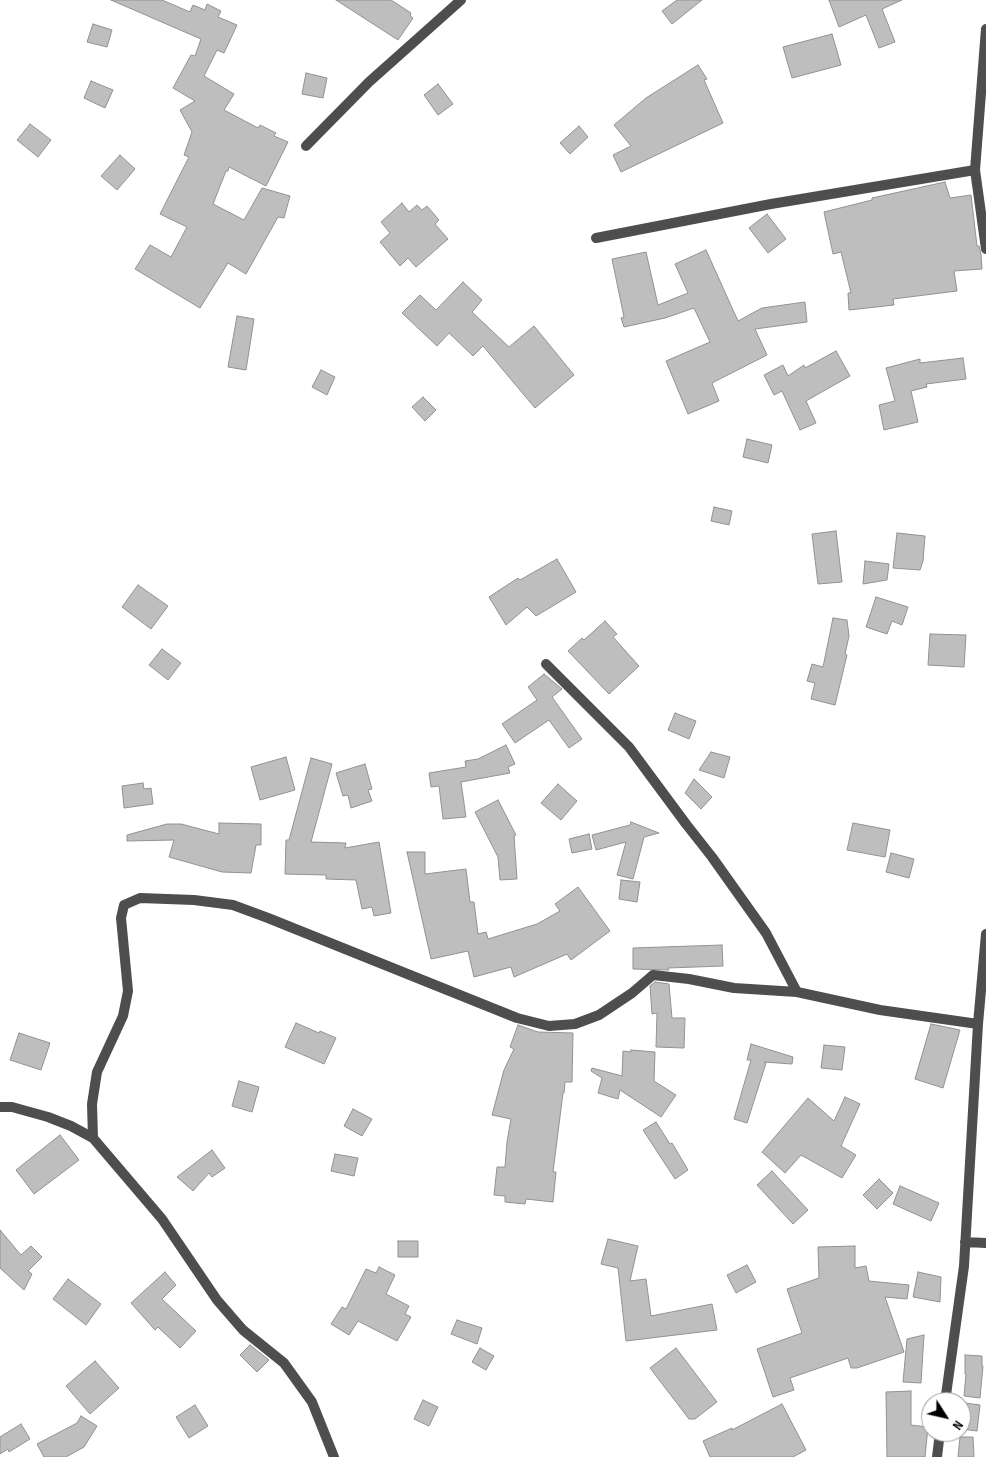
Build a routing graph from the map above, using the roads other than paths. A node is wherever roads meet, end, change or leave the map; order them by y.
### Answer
1 (461, 0) edge
2 (986, 29) edge
3 (306, 146) dead end
4 (975, 170) junction
5 (596, 238) dead end
6 (986, 249) edge
7 (546, 664) dead end
8 (986, 934) edge
9 (797, 992) junction
10 (978, 1024) junction
11 (0, 1107) edge
12 (93, 1138) junction
13 (965, 1242) junction
14 (986, 1243) edge
15 (945, 1392) edge
16 (939, 1442) edge
17 (334, 1457) edge
18 (937, 1457) edge

1 - 3 street
2 - 4 street
4 - 5 street
4 - 6 street
7 - 9 street
8 - 10 street
9 - 10 street
9 - 12 street
10 - 13 street
11 - 12 street
12 - 17 street
13 - 14 street
13 - 15 street
16 - 18 street

